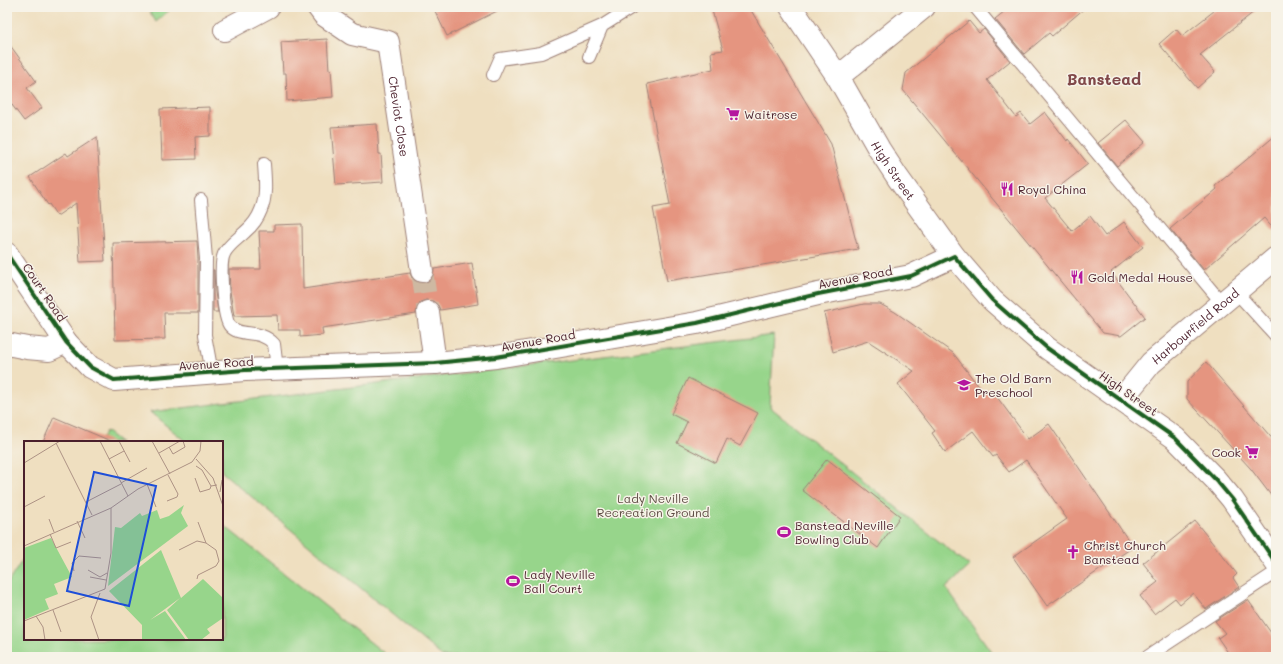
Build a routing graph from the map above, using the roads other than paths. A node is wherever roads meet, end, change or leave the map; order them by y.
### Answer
1 (268, 7) edge
2 (318, 7) edge
3 (632, 7) edge
4 (791, 7) edge
5 (924, 7) edge
6 (975, 7) edge
7 (602, 26) junction
8 (225, 30) dead end
9 (589, 57) dead end
10 (493, 75) dead end
11 (838, 77) junction
12 (264, 164) dead end
13 (201, 200) dead end
14 (7, 254) edge
15 (954, 256) junction
16 (1276, 258) edge
17 (422, 271) tunnel mouth
18 (1229, 297) junction
19 (428, 312) tunnel mouth
20 (1276, 336) edge
21 (66, 342) junction
22 (7, 344) edge
23 (435, 363) junction
24 (277, 369) junction
25 (212, 373) junction
26 (114, 380) joint
27 (1121, 400) junction
28 (1276, 562) edge
29 (1276, 572) edge
30 (1147, 657) edge

1 - 8 street
2 - 17 street, Cheviot Close
3 - 7 lane
4 - 11 street, High Street
5 - 11 street
6 - 18 lane
7 - 9 lane
7 - 10 lane
11 - 15 street, High Street
12 - 24 lane
13 - 25 lane
14 - 21 street, Court Road
15 - 23 street, Avenue Road
15 - 27 street, High Street
16 - 18 street, Harbourfield Road
18 - 20 lane
18 - 27 street, Harbourfield Road
19 - 23 street
21 - 22 street
21 - 26 street, Court Road
23 - 24 street, Avenue Road
24 - 25 street, Avenue Road
25 - 26 street, Avenue Road
27 - 28 street, High Street
29 - 30 lane

